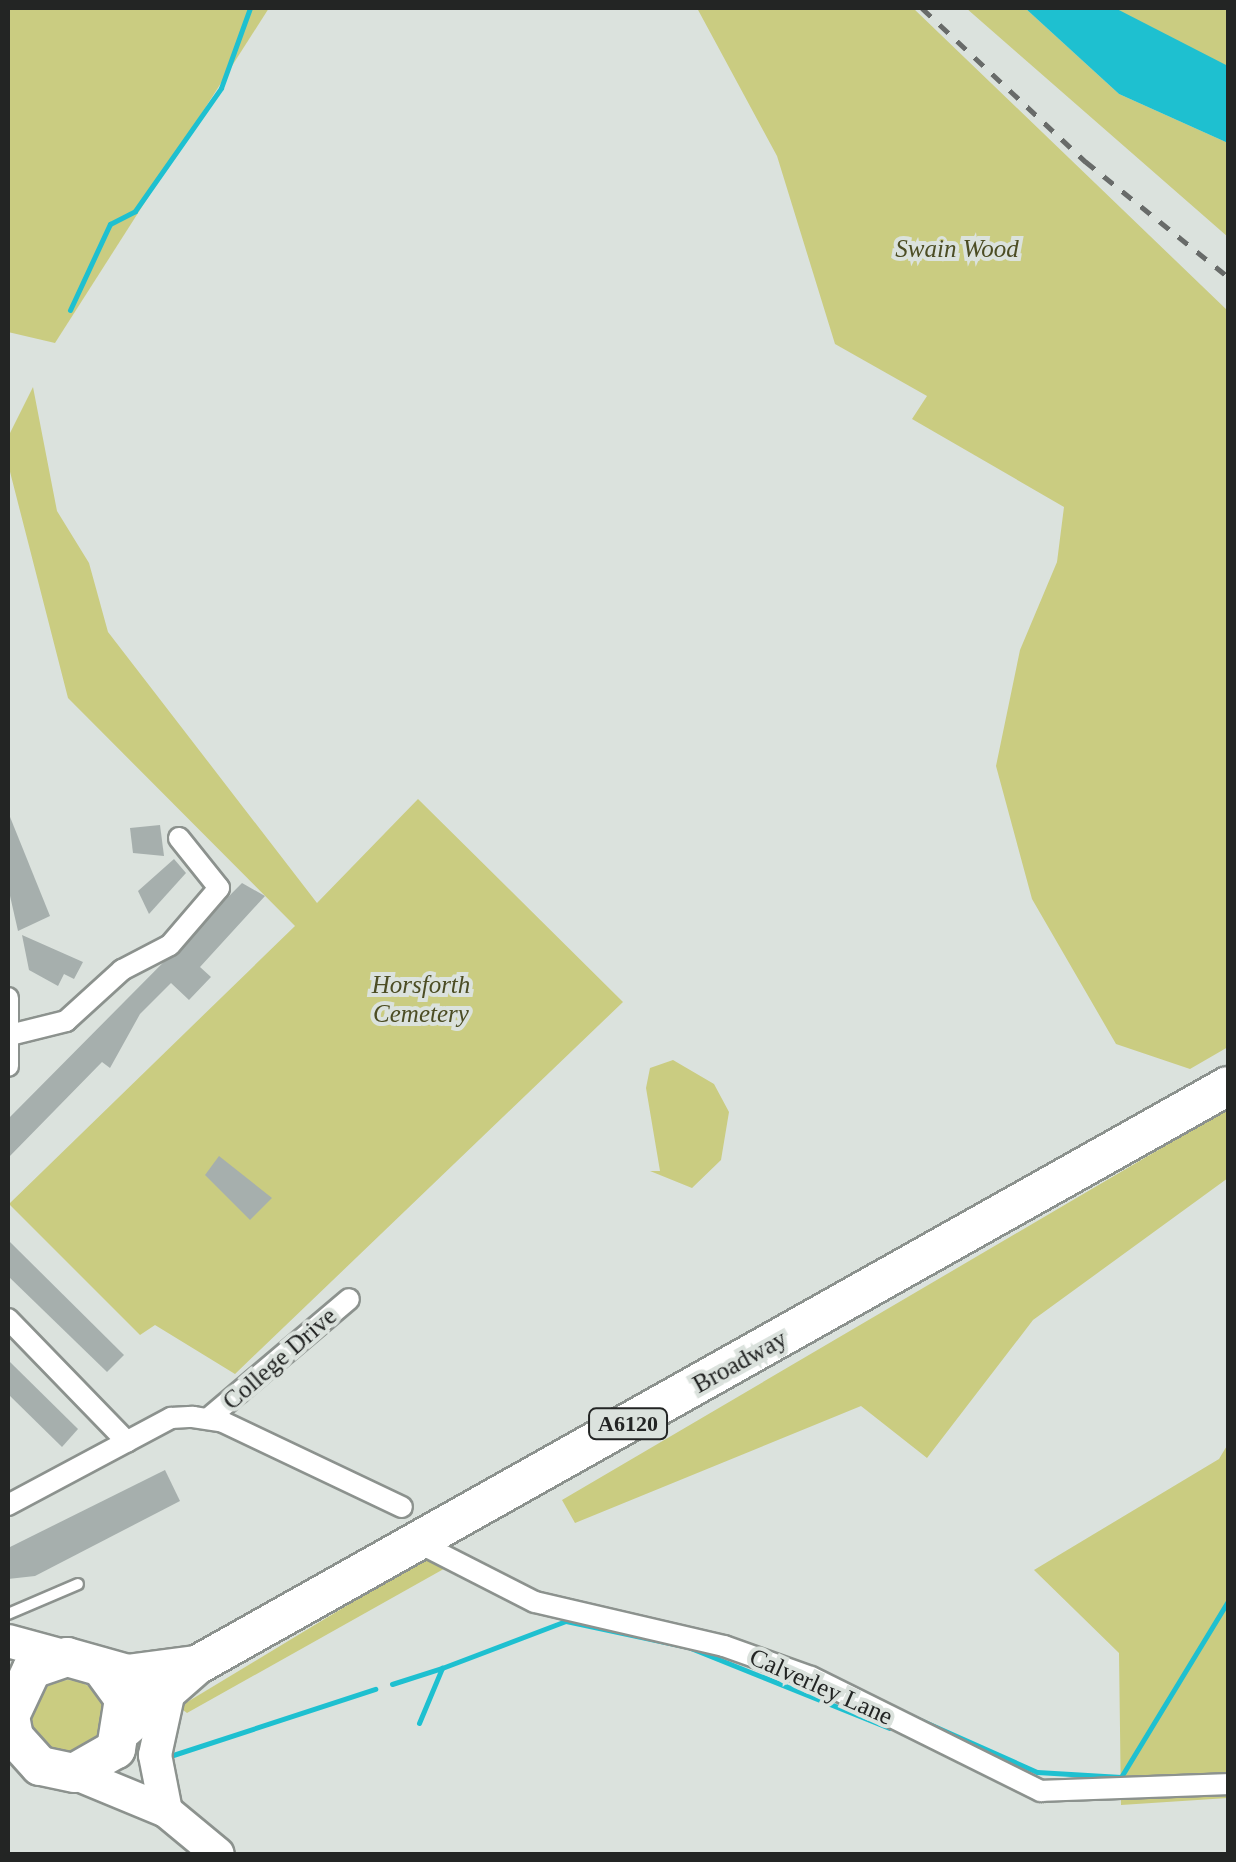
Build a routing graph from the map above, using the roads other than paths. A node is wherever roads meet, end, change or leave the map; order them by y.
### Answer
1 (179, 838) dead end
2 (8, 998) edge
3 (14, 1034) junction
4 (8, 1066) edge
5 (1228, 1086) edge
6 (349, 1299) dead end
7 (8, 1319) edge
8 (210, 1417) junction
9 (128, 1442) junction
10 (8, 1505) edge
11 (402, 1507) dead end
12 (417, 1542) junction
13 (78, 1584) dead end
14 (8, 1614) edge
15 (8, 1641) edge
16 (84, 1662) junction
17 (197, 1665) junction
18 (169, 1691) junction
19 (10, 1696) edge
20 (124, 1734) junction
21 (40, 1767) edge
22 (1228, 1784) edge
23 (166, 1811) junction
24 (218, 1854) edge

1 - 3 street
2 - 3 street
3 - 4 street
5 - 12 highway, Broadway / A6120
6 - 8 street, College Drive
7 - 9 street
8 - 9 street
8 - 11 street
9 - 10 street
12 - 17 highway, Broadway / A6120
12 - 22 street, Calverley Lane
13 - 14 lane
15 - 16 main road
16 - 17 highway, A6120
16 - 19 highway
16 - 20 highway
17 - 18 highway, A6120
18 - 20 highway, A6120
18 - 23 main road
19 - 21 highway
20 - 21 highway
20 - 23 main road
21 - 23 main road
23 - 24 main road

